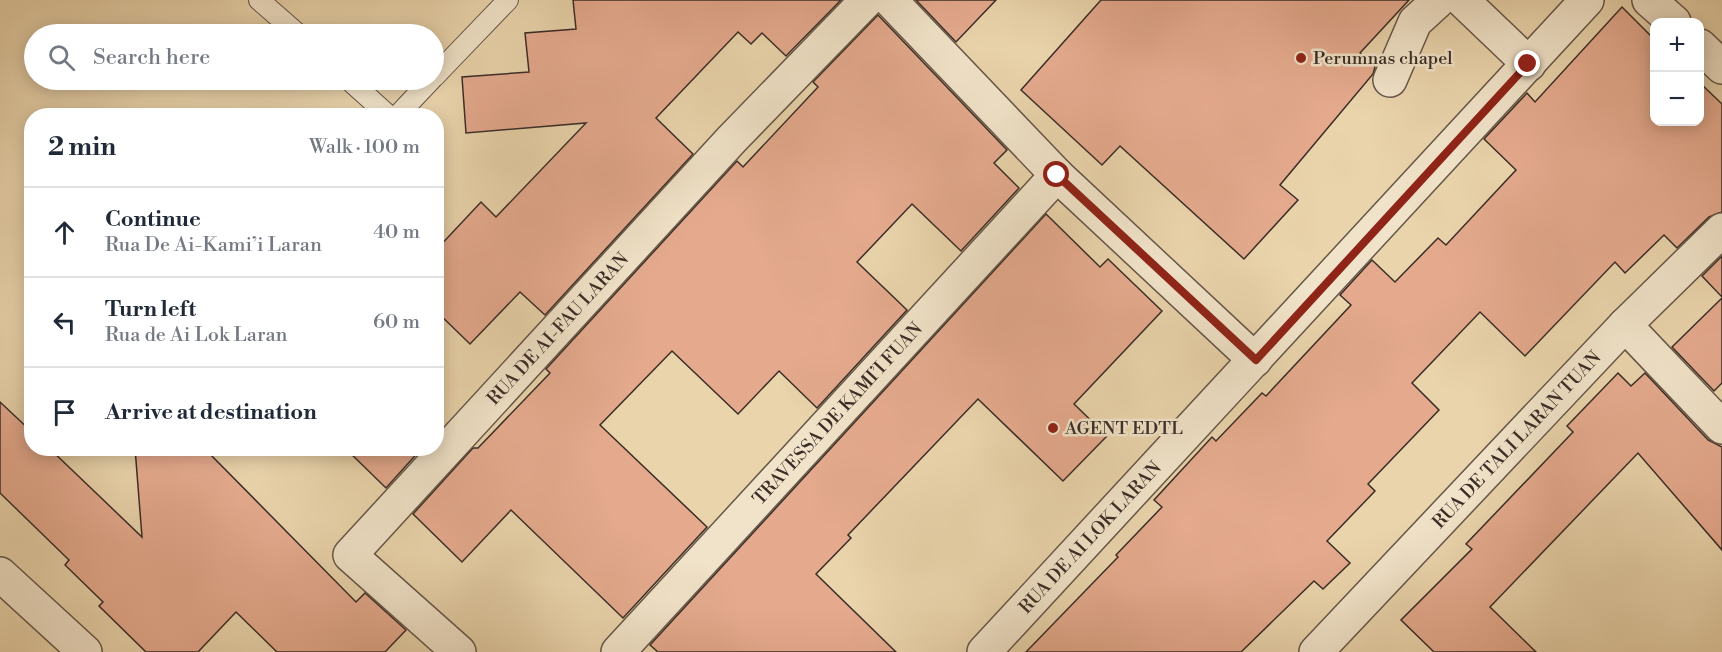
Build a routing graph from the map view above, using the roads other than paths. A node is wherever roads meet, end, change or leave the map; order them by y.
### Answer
1 (259, 0) edge
2 (508, 0) edge
3 (867, 0) edge
4 (890, 0) edge
5 (1439, 0) edge
6 (1462, 0) edge
7 (1587, 0) edge
8 (1649, 0) edge
9 (1669, 18) edge
10 (287, 24) edge
11 (1704, 50) edge
12 (1528, 64) junction
13 (444, 66) edge
14 (1722, 67) edge
15 (1390, 80) dead end
16 (360, 90) edge
17 (421, 90) edge
18 (380, 108) edge
19 (404, 108) edge
20 (1057, 175) junction
21 (1722, 230) edge
22 (1625, 325) junction
23 (1256, 360) junction
24 (1722, 427) edge
25 (444, 453) edge
26 (441, 456) edge
27 (0, 574) edge
28 (993, 649) edge
29 (85, 652) edge
30 (459, 652) edge
31 (618, 652) edge
32 (1316, 652) edge

1 - 10 lane
2 - 13 lane
3 - 25 street, RUA DE AI-FAU LARAN
4 - 20 street
5 - 15 street
6 - 12 street
7 - 12 street, RUA DE AI LOK LARAN
8 - 9 street
11 - 14 street
12 - 23 street, RUA DE AI LOK LARAN
16 - 18 lane
17 - 19 lane
20 - 23 street
20 - 31 street, TRAVESSA DE KAMI’I FUAN
21 - 22 street, RUA DE TALI LARAN TUAN
22 - 24 street
22 - 32 street, RUA DE TALI LARAN TUAN
23 - 28 street, RUA DE AI LOK LARAN
26 - 30 street, RUA DE AI-FAU LARAN
27 - 29 street

